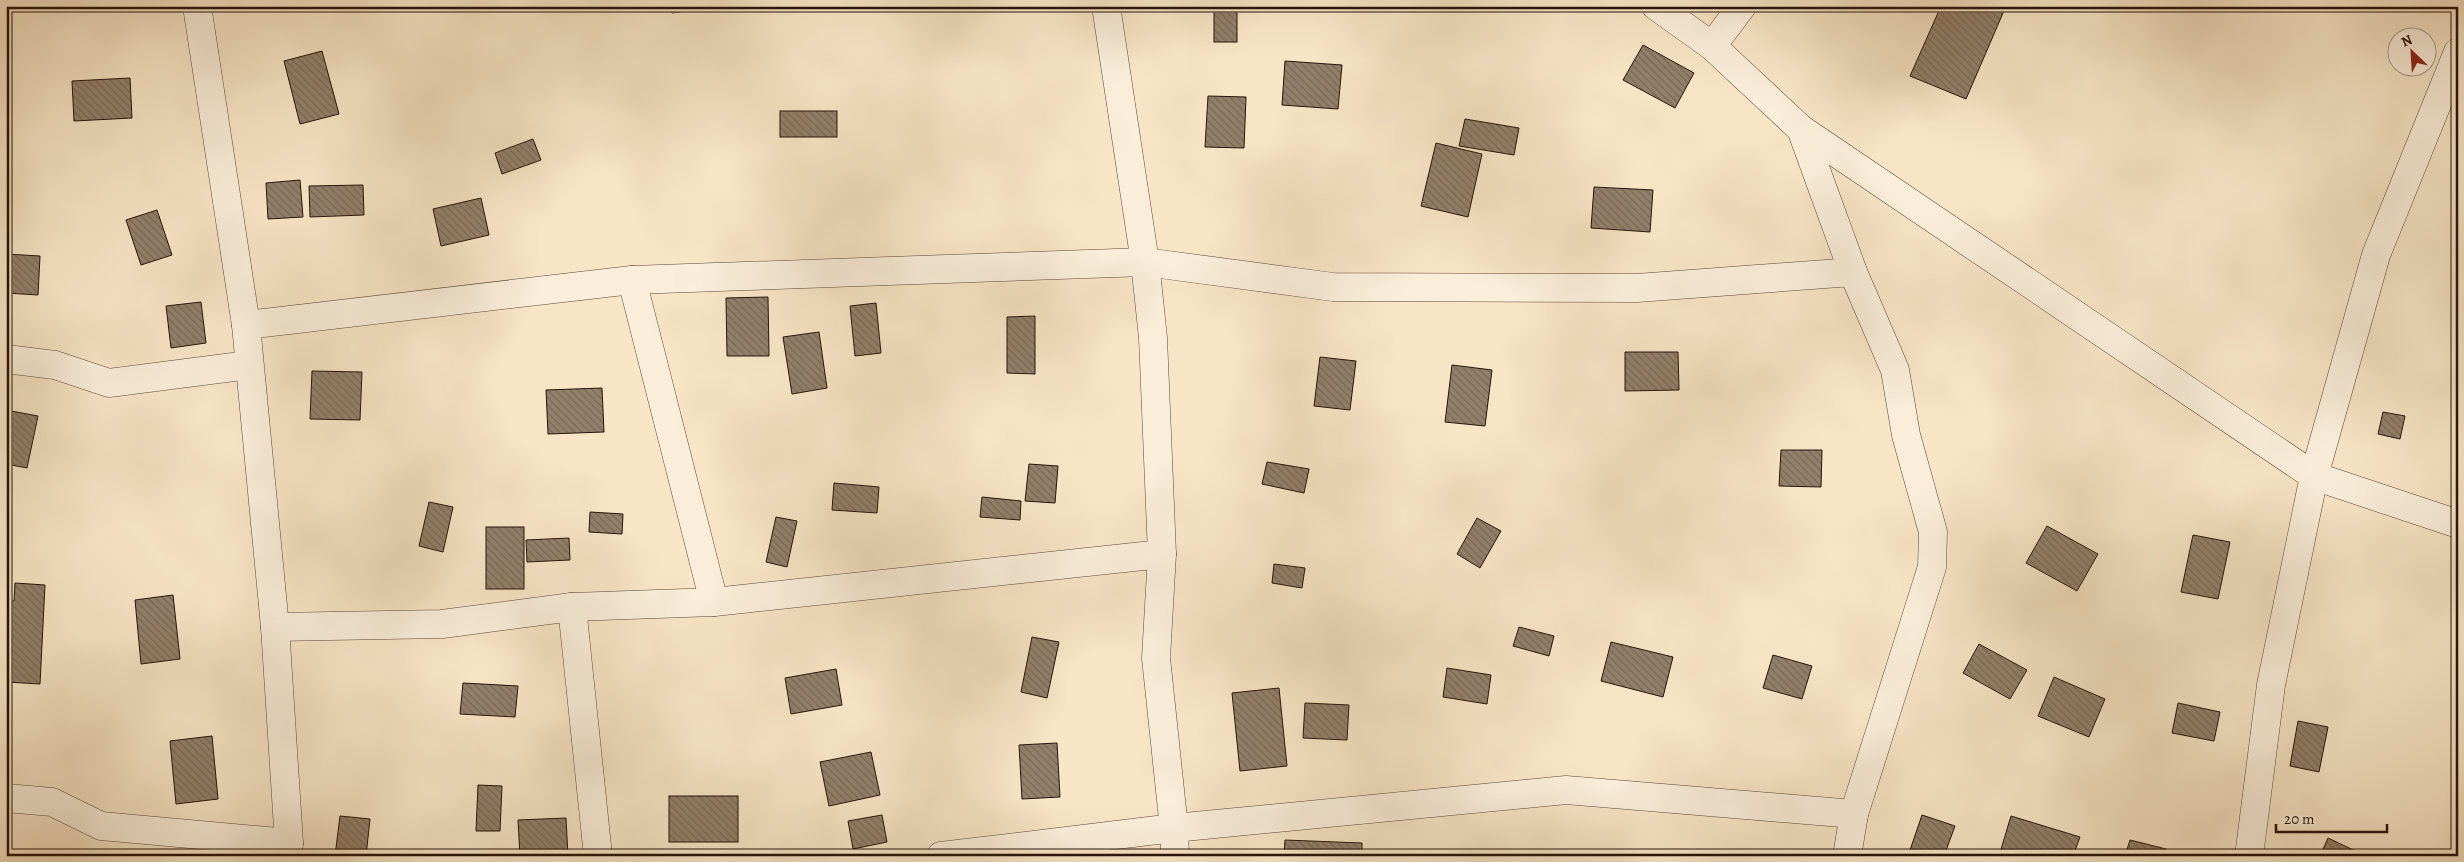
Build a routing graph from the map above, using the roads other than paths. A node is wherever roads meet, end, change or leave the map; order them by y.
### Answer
1 (197, 6) edge
2 (1106, 6) edge
3 (1656, 6) edge
4 (1742, 6) edge
5 (1712, 46) junction
6 (2458, 52) edge
7 (1801, 129) junction
8 (1145, 262) junction
9 (1853, 272) junction
10 (632, 280) junction
11 (246, 325) junction
12 (6, 358) edge
13 (249, 365) junction
14 (2314, 476) junction
15 (2458, 524) edge
16 (1162, 554) junction
17 (714, 602) junction
18 (572, 607) junction
19 (275, 627) junction
20 (6, 798) edge
21 (1854, 814) junction
22 (1174, 828) junction
23 (288, 849) edge
24 (598, 856) edge
25 (941, 856) edge
26 (1175, 856) edge
27 (1847, 856) edge
28 (2248, 856) edge

1 - 11 street
2 - 8 street
3 - 5 street
4 - 5 street
5 - 7 street
6 - 14 street
7 - 9 street
7 - 14 street
8 - 9 street
8 - 10 street
8 - 16 street
9 - 21 street
10 - 11 street
10 - 17 street
11 - 13 street
12 - 13 street
13 - 19 street
14 - 15 street
14 - 28 street
16 - 17 street
16 - 22 street
17 - 18 street
18 - 19 street
18 - 24 street
19 - 23 street
20 - 23 street
21 - 22 street
21 - 27 street
22 - 25 street
22 - 26 street

